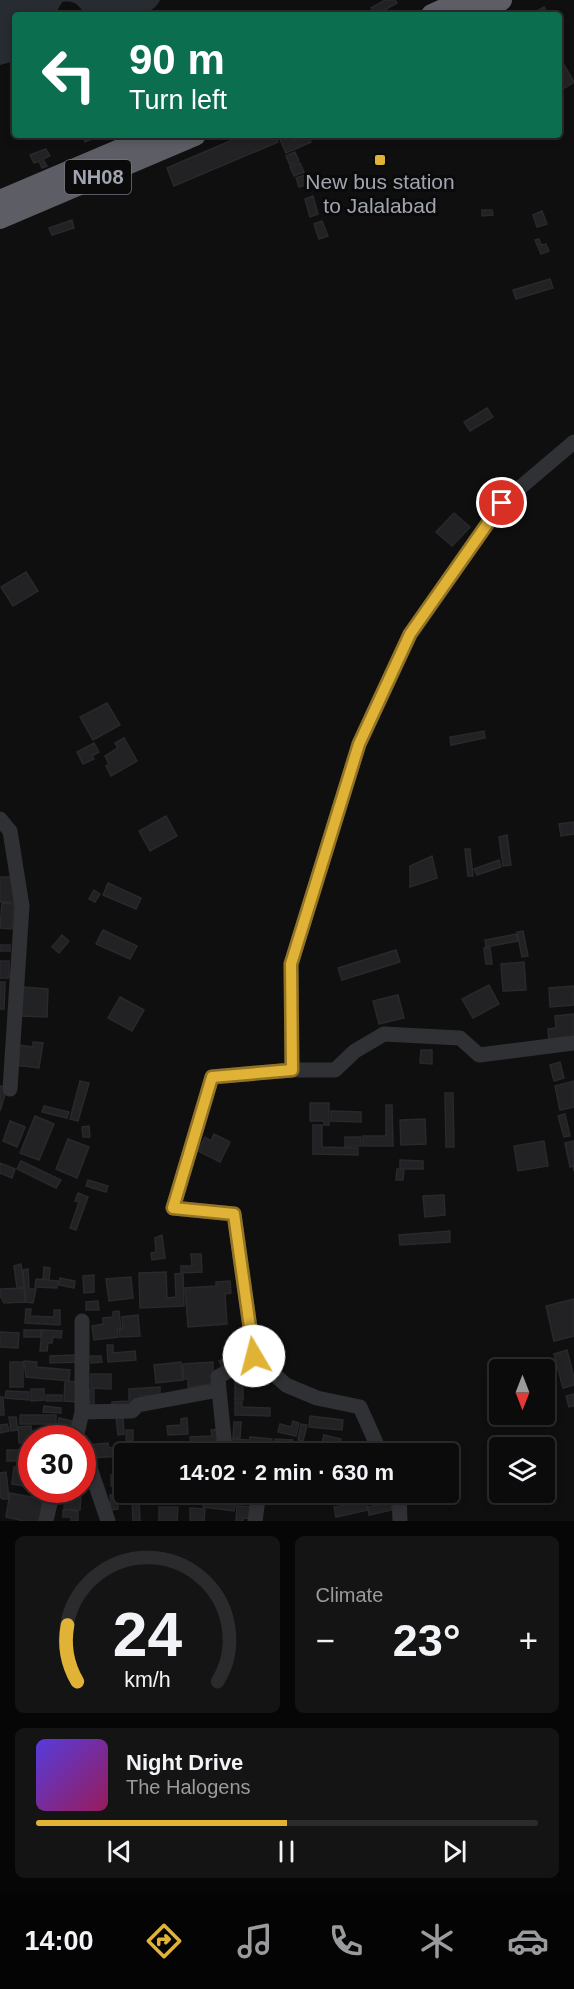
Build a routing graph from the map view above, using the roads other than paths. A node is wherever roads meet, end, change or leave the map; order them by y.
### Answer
1 (465, 0) edge
2 (501, 0) edge
3 (439, 12) edge
4 (475, 12) edge
5 (149, 138) edge
6 (187, 138) edge
7 (79, 176) junction
8 (0, 201) edge
9 (0, 218) edge
10 (574, 442) edge
11 (0, 819) edge
12 (574, 1043) edge
13 (292, 1070) junction
14 (10, 1089) dead end
15 (82, 1321) dead end
16 (254, 1356) junction
17 (219, 1390) junction
18 (82, 1412) junction
19 (79, 1425) edge
20 (224, 1443) edge
21 (376, 1443) edge
22 (96, 1486) edge
23 (50, 1503) edge
24 (257, 1503) edge
25 (399, 1503) edge
26 (46, 1521) edge
27 (108, 1521) edge
28 (255, 1521) edge
29 (400, 1521) edge

1 - 3 highway
2 - 4 highway
5 - 7 highway, NH08
6 - 7 highway, NH08
7 - 8 highway, NH08
7 - 9 highway, NH08
10 - 13 street
11 - 14 street
12 - 13 street
13 - 16 street
15 - 18 street
16 - 17 street
16 - 21 street
17 - 18 street
17 - 20 street
18 - 19 street
22 - 27 street
23 - 26 street
24 - 28 street
25 - 29 street

